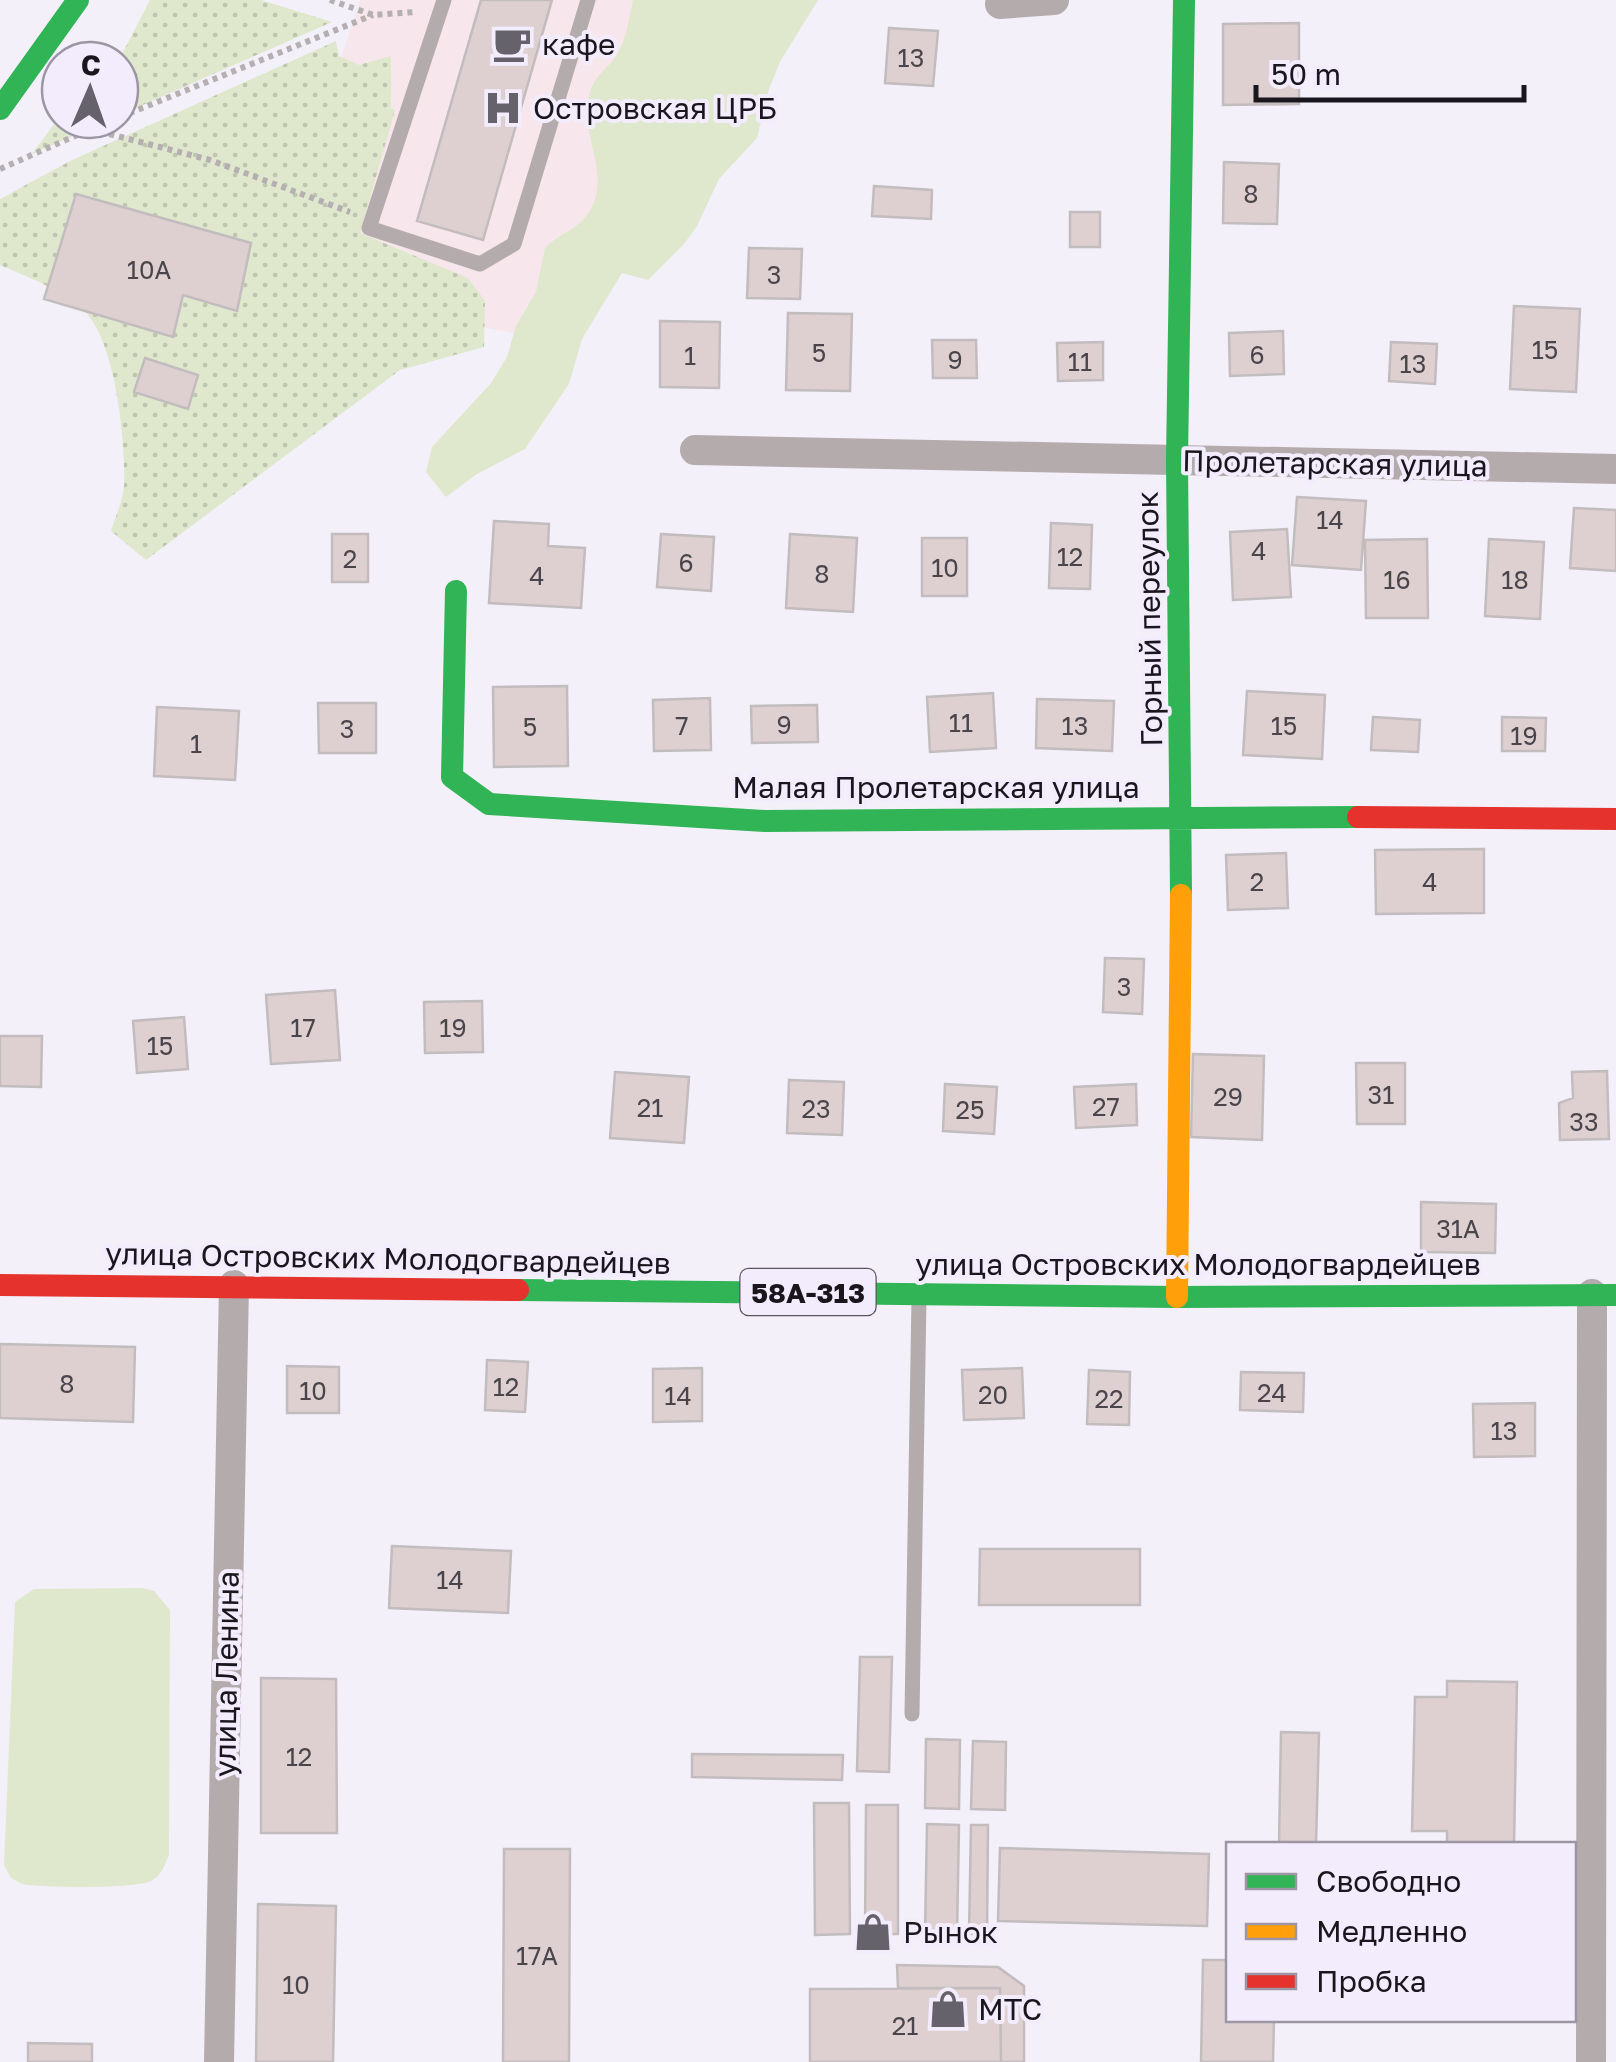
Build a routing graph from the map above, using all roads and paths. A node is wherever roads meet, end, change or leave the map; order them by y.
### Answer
1 (78, 0) edge
2 (330, 0) edge
3 (588, 0) edge
4 (1054, 0) edge
5 (1180, 1) edge
6 (1000, 4) dead end
7 (443, 5) edge
8 (373, 15) junction
9 (140, 108) edge
10 (0, 109) edge
11 (65, 140) edge
12 (133, 140) edge
13 (0, 169) edge
14 (372, 220) junction
15 (695, 450) dead end
16 (1177, 460) junction
17 (1616, 469) edge
18 (456, 591) dead end
19 (1182, 816) junction
20 (1616, 819) edge
21 (0, 1285) edge
22 (234, 1286) junction
23 (919, 1294) junction
24 (1604, 1294) edge
25 (1177, 1297) junction
26 (912, 1714) dead end
27 (219, 2062) edge
28 (1591, 2062) edge

1 - 10 street
2 - 8 path
3 - 14 lane
4 - 6 street
5 - 16 street, Горный переулок
7 - 8 path
7 - 14 lane
8 - 9 path
11 - 13 path
12 - 14 path
15 - 16 street, Пролетарская улица
16 - 17 street, Пролетарская улица
16 - 19 street, Горный переулок
18 - 19 street, Малая Пролетарская улица
19 - 20 street, Малая Пролетарская улица
19 - 25 street, Горный переулок
21 - 22 street, улица Островских Молодогвардейцев / 58А-313
22 - 23 street, улица Островских Молодогвардейцев / 58А-313
22 - 27 street, улица Ленина
23 - 25 street, улица Островских Молодогвардейцев / 58А-313
23 - 26 lane
24 - 25 street, улица Островских Молодогвардейцев / 58А-313
24 - 28 street

